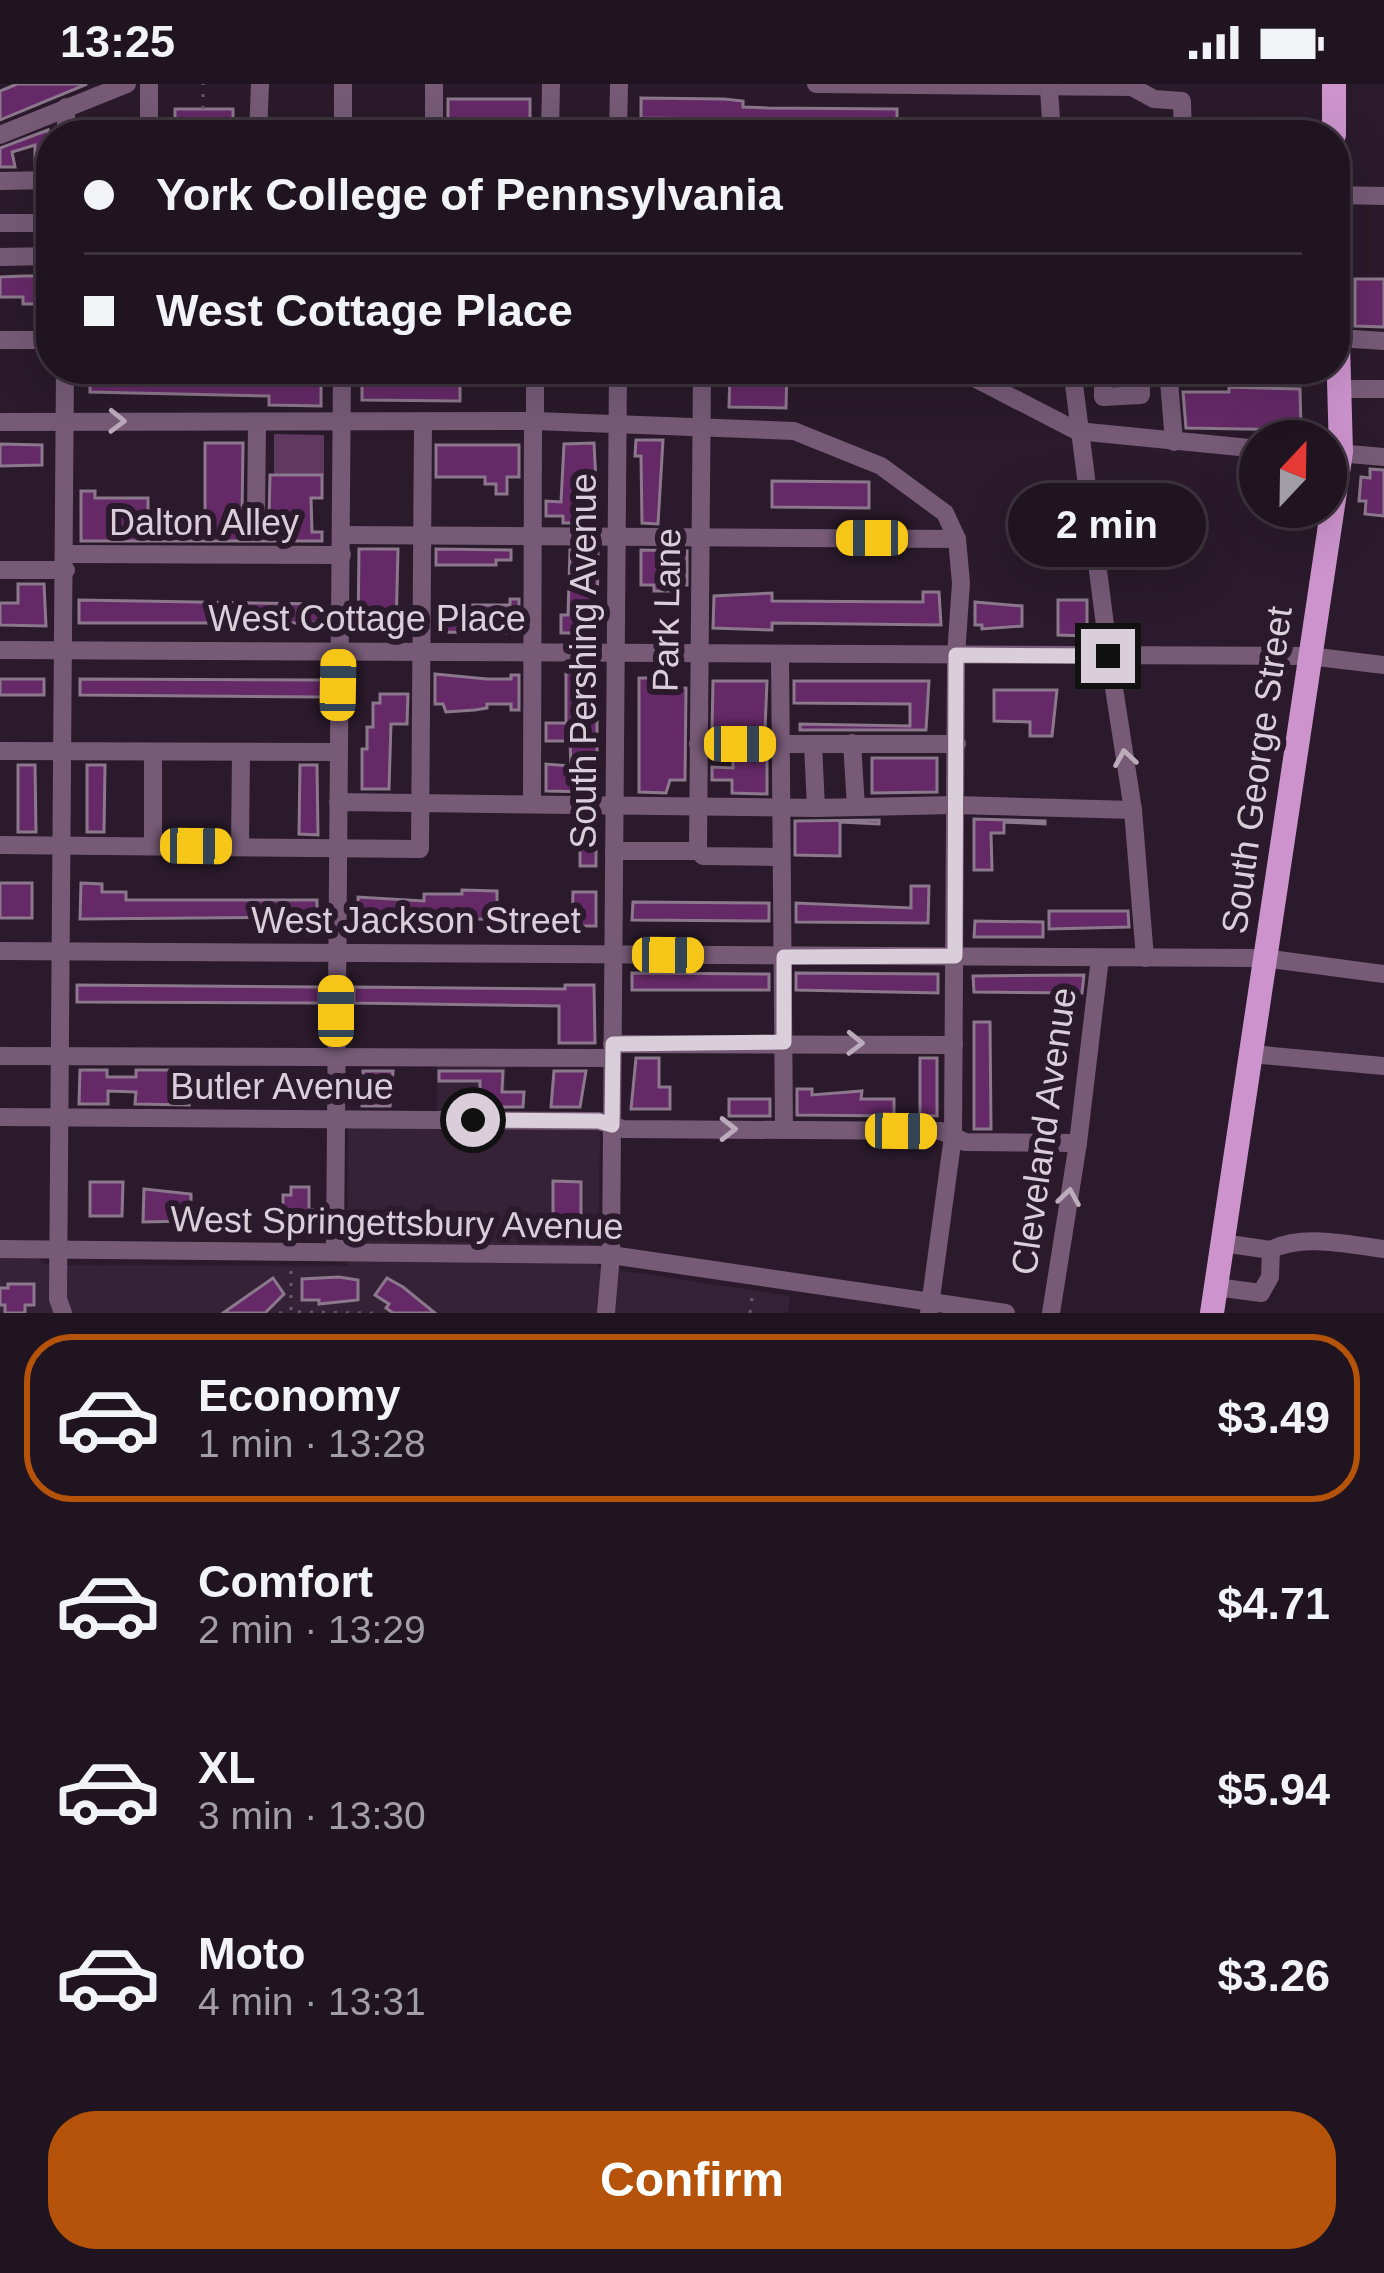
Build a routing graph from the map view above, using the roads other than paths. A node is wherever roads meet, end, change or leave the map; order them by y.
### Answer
1 (128, 84) edge
2 (149, 84) edge
3 (260, 84) edge
4 (344, 84) edge
5 (434, 84) edge
6 (551, 84) edge
7 (619, 84) edge
8 (816, 84) edge
9 (1334, 84) edge
10 (1132, 86) edge
11 (1049, 88) junction
12 (66, 107) junction
13 (66, 120) edge
14 (149, 120) edge
15 (259, 120) edge
16 (343, 120) edge
17 (434, 120) edge
18 (550, 120) edge
19 (618, 120) edge
20 (1051, 120) edge
21 (1183, 120) edge
22 (1334, 120) edge
23 (0, 135) edge
24 (36, 180) edge
25 (0, 181) edge
26 (1350, 195) edge
27 (1384, 196) edge
28 (0, 223) edge
29 (36, 224) edge
30 (36, 256) edge
31 (0, 257) edge
32 (0, 340) edge
33 (36, 340) edge
34 (1350, 341) edge
35 (1384, 341) edge
36 (65, 384) edge
37 (342, 384) edge
38 (535, 384) edge
39 (618, 384) edge
40 (702, 384) edge
41 (986, 384) edge
42 (1073, 384) edge
43 (1103, 384) edge
44 (1141, 384) edge
45 (1169, 384) edge
46 (1341, 384) edge
47 (1341, 389) junction
48 (1384, 389) edge
49 (1337, 420) edge
50 (66, 421) junction
51 (0, 422) edge
52 (534, 422) junction
53 (256, 423) junction
54 (423, 423) junction
55 (342, 424) junction
56 (617, 425) junction
57 (702, 426) junction
58 (1077, 431) junction
59 (1174, 442) junction
60 (1239, 447) edge
61 (1347, 453) edge
62 (1384, 457) edge
63 (256, 517) dead end
64 (1324, 528) edge
65 (421, 536) junction
66 (534, 536) junction
67 (700, 537) junction
68 (618, 538) junction
69 (957, 538) junction
70 (342, 545) junction
71 (66, 562) junction
72 (0, 570) edge
73 (0, 650) edge
74 (63, 650) junction
75 (339, 651) junction
76 (421, 652) junction
77 (532, 652) junction
78 (615, 653) junction
79 (697, 654) junction
80 (780, 654) junction
81 (956, 655) junction
82 (1108, 656) junction
83 (1309, 656) junction
84 (1384, 665) edge
85 (852, 743) junction
86 (698, 744) junction
87 (781, 744) junction
88 (813, 744) junction
89 (956, 744) junction
90 (62, 750) junction
91 (0, 752) edge
92 (153, 752) junction
93 (337, 752) junction
94 (241, 753) junction
95 (338, 802) junction
96 (422, 802) junction
97 (532, 802) junction
98 (614, 803) junction
99 (955, 805) junction
100 (698, 807) junction
101 (782, 807) junction
102 (856, 807) junction
103 (816, 808) junction
104 (1133, 810) junction
105 (0, 845) edge
106 (153, 845) junction
107 (61, 846) junction
108 (240, 847) junction
109 (338, 849) junction
110 (614, 851) junction
111 (698, 851) junction
112 (780, 857) junction
113 (0, 951) edge
114 (61, 952) junction
115 (336, 952) junction
116 (613, 953) junction
117 (955, 956) junction
118 (784, 957) junction
119 (1100, 958) junction
120 (1144, 958) junction
121 (1264, 958) junction
122 (1384, 974) edge
123 (784, 1042) junction
124 (954, 1045) junction
125 (612, 1051) junction
126 (1251, 1054) junction
127 (0, 1056) edge
128 (60, 1056) junction
129 (336, 1057) junction
130 (1384, 1066) edge
131 (0, 1117) edge
132 (59, 1118) junction
133 (336, 1119) junction
134 (612, 1125) junction
135 (784, 1128) junction
136 (953, 1136) junction
137 (1078, 1144) junction
138 (1222, 1244) junction
139 (1384, 1249) edge
140 (0, 1250) edge
141 (59, 1250) junction
142 (335, 1250) junction
143 (1271, 1250) junction
144 (611, 1255) junction
145 (1214, 1300) edge
146 (58, 1308) edge
147 (930, 1308) edge
148 (606, 1313) edge
149 (1006, 1313) edge
150 (1051, 1313) edge

1 - 12 street
2 - 14 street
3 - 15 street
4 - 16 street
5 - 17 street
6 - 18 street
7 - 19 street
8 - 11 street
9 - 22 main road
10 - 11 street
10 - 21 street
11 - 20 street
12 - 13 street
12 - 23 street
24 - 25 street
26 - 27 street
28 - 29 street
30 - 31 street
32 - 33 street
34 - 35 street
36 - 50 street
37 - 55 street
38 - 52 street
39 - 56 street, South Pershing Avenue
40 - 57 street, Park Lane
41 - 58 street
42 - 58 street
43 - 44 street
45 - 59 street
46 - 47 main road, South George Street
47 - 48 street
47 - 49 main road, South George Street
50 - 51 street
50 -> 53 street
50 - 71 street
52 - 54 street
52 - 56 street
52 - 66 street
53 - 55 street
53 - 63 street
54 - 55 street
54 - 65 street
55 - 70 street
56 - 57 street
56 - 68 street, South Pershing Avenue
57 - 67 street, Park Lane
57 - 69 street
58 - 59 street
58 - 82 street
59 - 60 street
61 - 62 street
64 - 83 main road, South George Street
65 - 66 street, Dalton Alley
65 - 70 street, Dalton Alley
65 - 76 street
66 - 68 street, Dalton Alley
66 - 77 street
67 - 68 street, Dalton Alley
67 - 69 street, Dalton Alley
67 - 79 street, Park Lane
68 - 78 street, South Pershing Avenue
69 - 81 street
70 - 71 street, Dalton Alley
70 - 75 street
71 - 72 street, Dalton Alley
71 - 74 street
73 - 74 street, West Cottage Place
74 - 75 street, West Cottage Place
74 - 90 street
75 - 76 street, West Cottage Place
75 - 93 street
76 - 77 street, West Cottage Place
76 - 96 street
77 - 78 street, West Cottage Place
77 - 97 street
78 - 79 street, West Cottage Place
78 - 98 street, South Pershing Avenue
79 - 80 street, West Cottage Place
79 - 86 street, Park Lane
80 - 81 street, West Cottage Place
80 - 87 street
81 - 82 street, West Cottage Place
81 - 89 street
82 - 83 street, West Cottage Place
104 -> 82 street
83 - 84 street, West Cottage Place
83 - 121 main road, South George Street
85 - 88 street
85 - 89 street
85 - 102 street
86 - 87 street
86 - 100 street, Park Lane
87 - 88 street
87 - 101 street
88 - 103 street
89 - 99 street
90 - 91 street
90 - 92 street
90 - 107 street
92 - 94 street
92 - 106 street
93 - 94 street
93 - 95 street
94 - 108 street
95 - 96 street
95 - 109 street
96 - 97 street
96 - 109 street
97 - 98 street
98 - 100 street
98 - 110 street, South Pershing Avenue
99 - 102 street
99 - 104 street
99 - 117 street
100 - 101 street
100 - 111 street, Park Lane
101 - 103 street
101 - 112 street
102 - 103 street
104 - 120 street
105 - 107 street
106 - 107 street
106 - 108 street
107 - 114 street
108 - 109 street
109 - 115 street
110 - 111 street
110 - 116 street, South Pershing Avenue
111 - 112 street
112 - 118 street
113 - 114 street, West Jackson Street
114 - 115 street, West Jackson Street
114 - 128 street
115 - 116 street, West Jackson Street
115 - 129 street
116 - 118 street, West Jackson Street
116 - 125 street, South Pershing Avenue
117 - 118 street, West Jackson Street
117 - 119 street, West Jackson Street
117 - 124 street
118 - 123 street
119 - 120 street, West Jackson Street
119 - 137 street, Cleveland Avenue
120 - 121 street, West Jackson Street
121 - 122 street, West Jackson Street
121 - 126 main road, South George Street
123 -> 124 street
123 - 125 street
123 - 135 street
124 - 136 street
125 - 129 street
125 - 134 street, South Pershing Avenue
126 - 130 street
126 - 138 main road, South George Street
127 - 128 street
128 - 129 street
128 - 132 street
129 - 133 street
131 - 132 street, Butler Avenue
132 - 133 street, Butler Avenue
132 - 141 street
133 - 134 street, Butler Avenue
133 - 142 street
134 -> 135 street, Butler Avenue
134 - 144 street, South Pershing Avenue
135 - 136 street, Butler Avenue
136 - 137 street, Butler Avenue
136 - 147 street
150 -> 137 street, Cleveland Avenue
138 - 143 street
138 - 145 main road, South George Street
139 - 143 street
140 - 141 street, West Springettsbury Avenue
141 - 142 street, West Springettsbury Avenue
141 - 146 street
142 - 144 street, West Springettsbury Avenue
143 - 145 street
144 - 147 street, West Springettsbury Avenue
144 - 148 street, South Pershing Avenue
147 - 149 street, West Springettsbury Avenue

